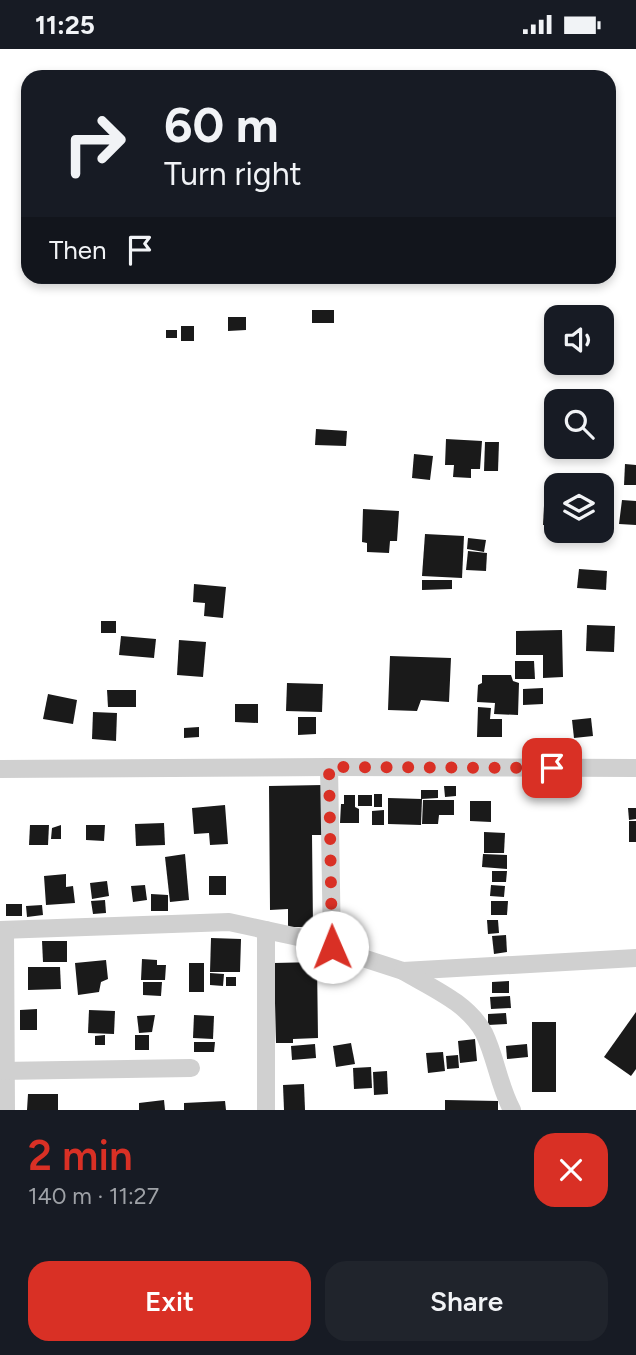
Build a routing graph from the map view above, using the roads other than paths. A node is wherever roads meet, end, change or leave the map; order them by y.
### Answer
1 (329, 767) junction
2 (636, 768) edge
3 (0, 769) edge
4 (3, 930) edge
5 (266, 930) junction
6 (332, 947) junction
7 (636, 958) edge
8 (403, 971) junction
9 (191, 1068) dead end
10 (3, 1071) edge
11 (6, 1110) edge
12 (266, 1110) edge
13 (512, 1110) edge

1 - 2 street
1 - 3 street
1 - 6 street
4 - 5 street
4 - 10 street
5 - 6 street
5 - 12 street
6 - 8 street
7 - 8 street
8 - 13 street
9 - 10 street
10 - 11 street

